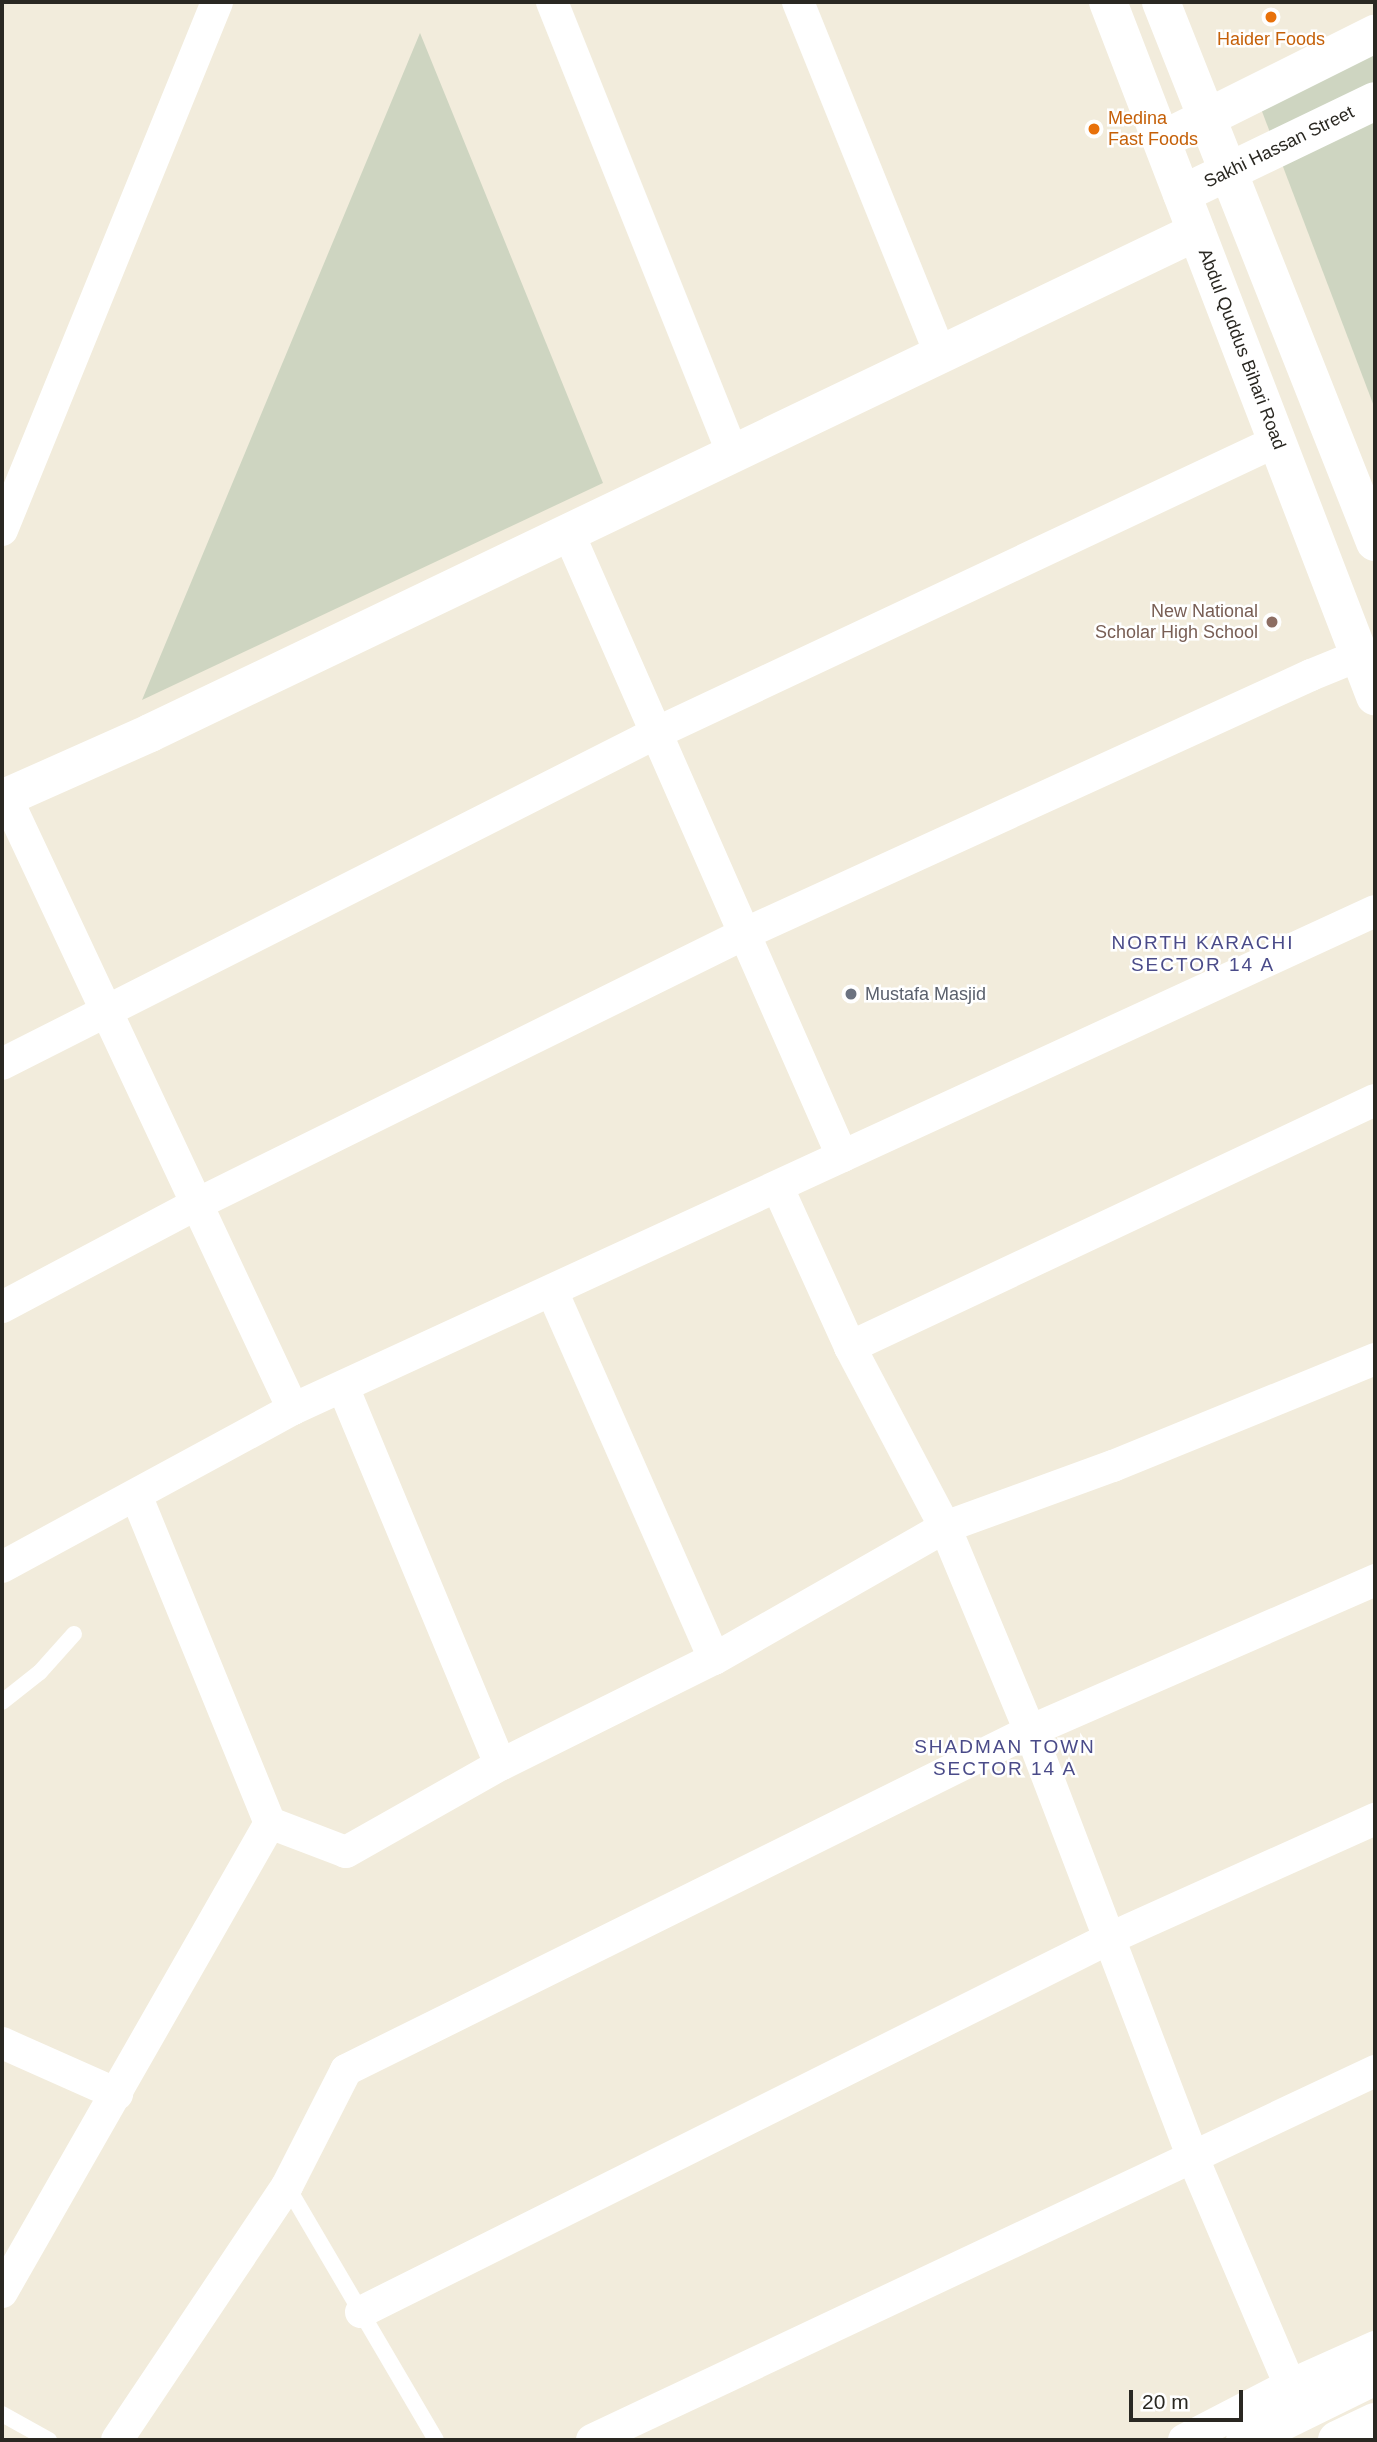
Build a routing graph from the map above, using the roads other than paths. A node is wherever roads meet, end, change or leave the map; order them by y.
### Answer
1 (217, 2) edge
2 (552, 2) edge
3 (798, 2) edge
4 (1108, 2) edge
5 (1161, 2) edge
6 (1375, 34) edge
7 (1375, 101) edge
8 (1208, 116) junction
9 (1161, 140) junction
10 (1230, 171) junction
11 (1182, 194) junction
12 (1196, 232) junction
13 (940, 354) junction
14 (1277, 441) junction
15 (733, 454) junction
16 (2, 530) edge
17 (568, 532) junction
18 (1375, 542) edge
19 (1360, 655) junction
20 (1375, 696) edge
21 (656, 733) junction
22 (4, 798) edge
23 (1375, 911) edge
24 (744, 934) junction
25 (105, 1010) junction
26 (2, 1064) edge
27 (1375, 1100) edge
28 (842, 1156) junction
29 (778, 1188) junction
30 (195, 1205) junction
31 (552, 1291) junction
32 (2, 1307) edge
33 (850, 1347) junction
34 (1375, 1359) edge
35 (343, 1387) junction
36 (293, 1409) junction
37 (136, 1495) junction
38 (945, 1527) junction
39 (2, 1567) edge
40 (1375, 1580) edge
41 (74, 1634) dead end
42 (714, 1659) junction
43 (2, 1702) edge
44 (1030, 1731) junction
45 (500, 1765) junction
46 (1375, 1819) edge
47 (270, 1823) junction
48 (1108, 1939) junction
49 (2, 2043) edge
50 (1375, 2071) edge
51 (117, 2094) junction
52 (1193, 2158) junction
53 (287, 2186) junction
54 (2, 2292) edge
55 (361, 2312) junction
56 (1375, 2347) edge
57 (1375, 2376) edge
58 (1290, 2385) junction
59 (2, 2414) edge
60 (1375, 2422) edge
61 (49, 2440) edge
62 (117, 2440) edge
63 (436, 2440) edge
64 (592, 2440) edge
65 (1184, 2440) edge
66 (1245, 2440) edge
67 (1337, 2440) edge

1 - 16 street
2 - 15 street
3 - 13 street
4 - 9 street, Abdul Quddus Bihari Road
5 - 8 street
6 - 8 street
7 - 10 street, Sakhi Hassan Street
8 - 9 street
8 - 10 street
9 - 11 street, Abdul Quddus Bihari Road
10 - 11 street, Sakhi Hassan Street
10 - 18 street
11 - 12 street, Abdul Quddus Bihari Road
12 - 13 street
12 - 14 street, Abdul Quddus Bihari Road
13 - 15 street
14 - 19 street, Abdul Quddus Bihari Road
14 - 21 street
15 - 17 street
17 - 21 street
17 - 22 street
19 - 20 street, Abdul Quddus Bihari Road
19 - 24 street
21 - 24 street
21 - 25 street
22 - 25 street
23 - 28 street
24 - 28 street
24 - 30 street
25 - 26 street
25 - 30 street
27 - 33 street
28 - 29 street
29 - 31 street
29 - 33 street
30 - 32 street
30 - 36 street
31 - 35 street
31 - 42 street
33 - 38 street
34 - 38 street
35 - 36 street
35 - 45 street
36 - 37 street
37 - 39 street
37 - 47 street
38 - 42 street
38 - 44 street
40 - 44 street
41 - 43 lane
42 - 45 street
44 - 48 street
44 - 53 street
45 - 47 street
46 - 48 street
47 - 51 street
48 - 52 street
48 - 55 street
49 - 51 street
50 - 52 street
51 - 54 street
52 - 58 street
52 - 64 street
53 - 55 lane
53 - 62 street
55 - 63 lane
56 - 58 street
57 - 66 street
58 - 65 street
59 - 61 lane
60 - 67 street

